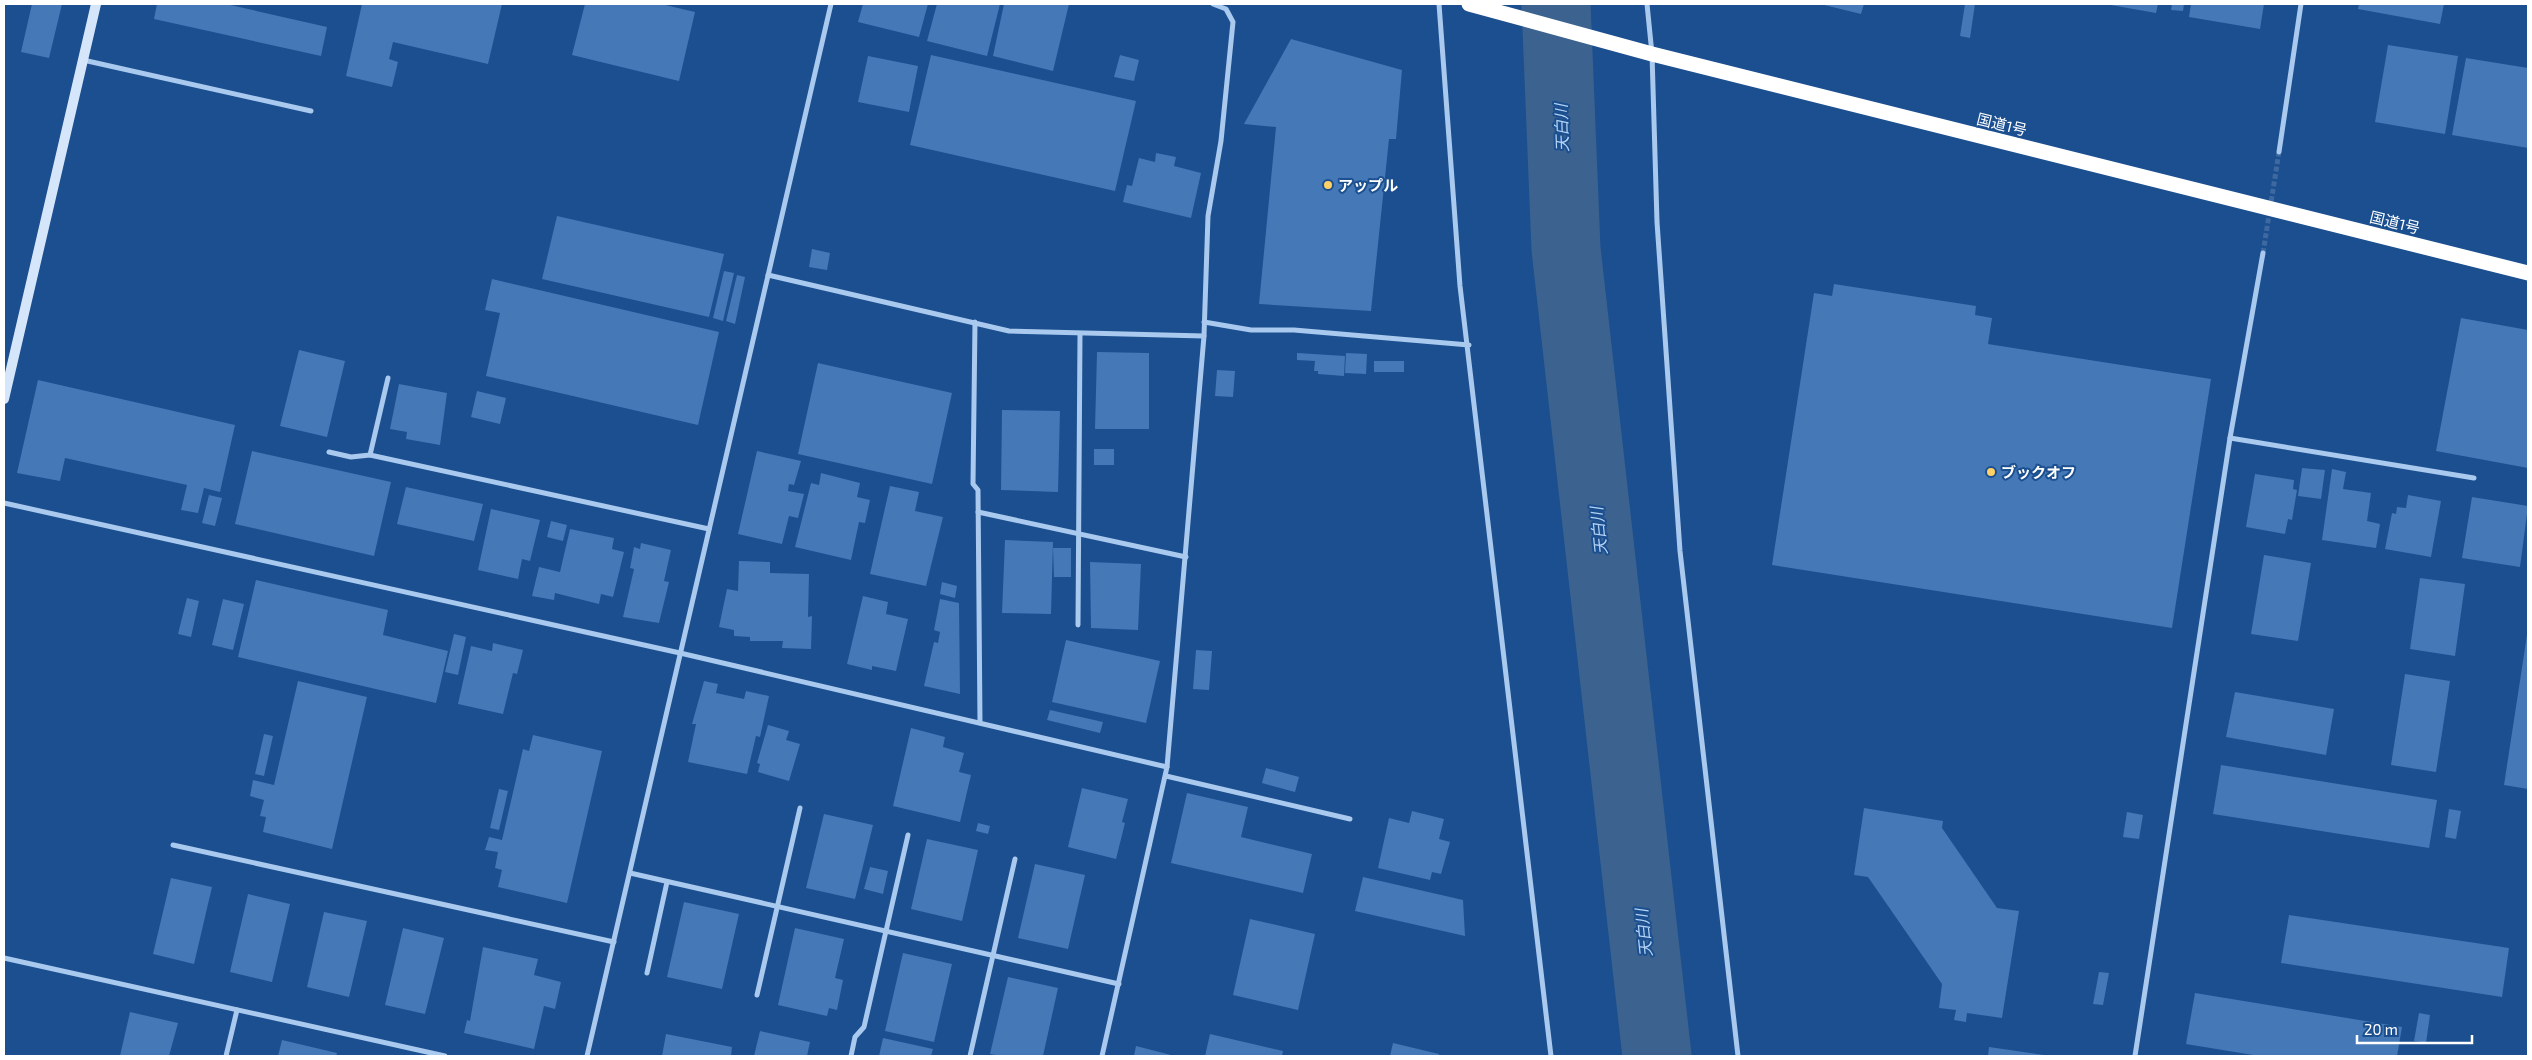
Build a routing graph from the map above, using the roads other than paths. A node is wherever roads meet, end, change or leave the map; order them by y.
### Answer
1 (96, 4) edge
2 (831, 4) edge
3 (1213, 4) edge
4 (1439, 4) edge
5 (1469, 4) edge
6 (1647, 4) edge
7 (2301, 4) edge
8 (1652, 54) junction
9 (83, 60) junction
10 (312, 111) dead end
11 (2279, 152) tunnel mouth
12 (2263, 253) tunnel mouth
13 (2528, 273) edge
14 (768, 275) junction
15 (975, 322) junction
16 (1204, 322) junction
17 (1080, 334) junction
18 (1204, 336) junction
19 (1468, 345) junction
20 (388, 378) dead end
21 (4, 399) edge
22 (2230, 438) junction
23 (329, 452) dead end
24 (370, 455) junction
25 (2474, 478) dead end
26 (4, 503) edge
27 (978, 512) junction
28 (709, 529) junction
29 (1078, 533) junction
30 (1186, 557) junction
31 (1078, 624) dead end
32 (680, 653) junction
33 (980, 723) junction
34 (1167, 767) junction
35 (1166, 776) junction
36 (800, 808) dead end
37 (1350, 819) dead end
38 (908, 835) dead end
39 (173, 845) dead end
40 (1015, 860) dead end
41 (630, 874) junction
42 (667, 882) junction
43 (777, 906) junction
44 (886, 931) junction
45 (614, 942) junction
46 (994, 956) junction
47 (4, 958) edge
48 (648, 973) dead end
49 (1118, 984) junction
50 (757, 995) dead end
51 (237, 1010) junction
52 (226, 1056) edge
53 (445, 1056) edge
54 (587, 1056) edge
55 (851, 1056) edge
56 (970, 1056) edge
57 (1102, 1056) edge
58 (1551, 1056) edge
59 (1738, 1056) edge
60 (2135, 1056) edge

1 - 9 street
2 - 14 street
3 - 16 street
4 - 19 street
5 - 8 highway, 国道1号
6 - 8 street
7 - 11 street
8 - 13 highway, 国道1号
8 - 59 street
9 - 10 street
9 - 21 street
12 - 22 street
14 - 15 street
14 - 28 street
15 - 17 street
15 - 27 street
16 - 18 street
16 - 19 street
17 - 18 street
17 - 29 street
18 - 30 street
19 - 58 street
20 - 24 street
22 - 25 street
22 - 60 street
23 - 24 street
24 - 28 street
26 - 32 street
27 - 29 street
27 - 33 street
28 - 32 street
29 - 30 street
29 - 31 street
30 - 34 street
32 - 33 street
32 - 41 street
33 - 34 street
34 - 35 street
35 - 37 street
35 - 49 street
36 - 43 street
38 - 44 street
39 - 45 street
40 - 46 street
41 - 42 street
41 - 45 street
42 - 43 street
42 - 48 street
43 - 44 street
43 - 50 street
44 - 46 street
44 - 55 street
45 - 54 street
46 - 49 street
46 - 56 street
47 - 51 street
49 - 57 street
51 - 52 street
51 - 53 street

